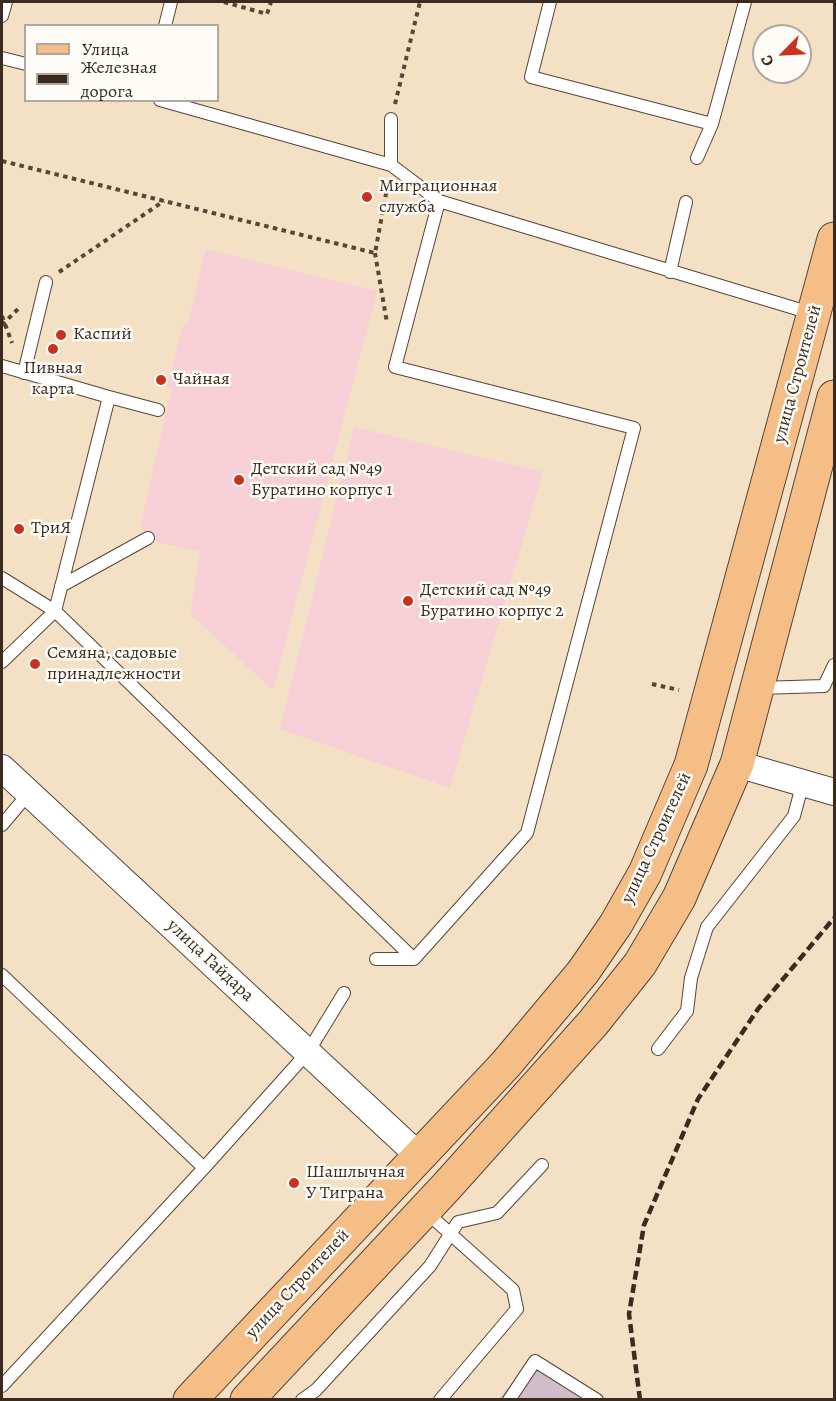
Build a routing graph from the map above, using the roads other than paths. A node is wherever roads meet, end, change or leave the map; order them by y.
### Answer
1 (6, 2) edge
2 (171, 2) edge
3 (550, 2) edge
4 (745, 2) edge
5 (2, 16) edge
6 (166, 24) edge
7 (2, 58) edge
8 (24, 64) edge
9 (167, 102) edge
10 (391, 119) road end
11 (712, 124) junction
12 (697, 158) dead end
13 (391, 165) junction
14 (438, 201) junction
15 (686, 202) dead end
16 (834, 239) edge
17 (670, 272) junction
18 (46, 282) road end
19 (824, 318) edge
20 (2, 366) edge
21 (24, 373) junction
22 (109, 397) junction
23 (834, 397) edge
24 (158, 410) dead end
25 (148, 538) dead end
26 (2, 578) edge
27 (61, 586) junction
28 (55, 611) junction
29 (2, 662) edge
30 (834, 665) edge
31 (757, 688) junction
32 (737, 764) junction
33 (2, 768) edge
34 (803, 782) junction
35 (834, 792) edge
36 (29, 793) junction
37 (2, 825) edge
38 (376, 959) dead end
39 (414, 959) junction
40 (2, 975) edge
41 (344, 993) dead end
42 (658, 1049) dead end
43 (308, 1053) junction
44 (418, 1155) junction
45 (542, 1165) dead end
46 (204, 1168) junction
47 (448, 1185) junction
48 (424, 1210) junction
49 (452, 1236) junction
50 (2, 1386) edge
51 (190, 1400) edge
52 (247, 1400) edge
53 (302, 1400) edge
54 (440, 1400) edge
55 (509, 1400) edge
56 (597, 1400) edge

1 - 5 lane
2 - 6 lane
3 - 11 lane
4 - 11 lane
7 - 8 lane
9 - 13 lane
10 - 13 lane
11 - 12 lane
13 - 14 lane
14 - 17 lane
14 - 39 lane
15 - 17 lane
16 - 19 main road, улица Строителей
17 - 19 lane
18 - 21 lane
19 - 44 main road, улица Строителей
20 - 21 lane
21 - 22 lane
22 - 24 lane
22 - 27 lane
23 - 31 main road
25 - 27 lane
26 - 28 lane
27 - 28 lane
28 - 29 lane
28 - 39 lane
30 - 31 lane
31 - 32 main road
32 - 34 street
32 - 47 main road
33 - 36 street, улица Гайдара
34 - 35 street
34 - 42 lane
36 - 37 lane
36 - 43 street, улица Гайдара
38 - 39 lane
40 - 46 lane
41 - 43 lane
43 - 44 street, улица Гайдара
43 - 46 lane
44 - 47 main road
44 - 51 main road, улица Строителей
45 - 49 lane
46 - 50 lane
47 - 48 main road
48 - 49 lane
48 - 52 main road
49 - 53 lane
49 - 54 lane
55 - 56 lane

